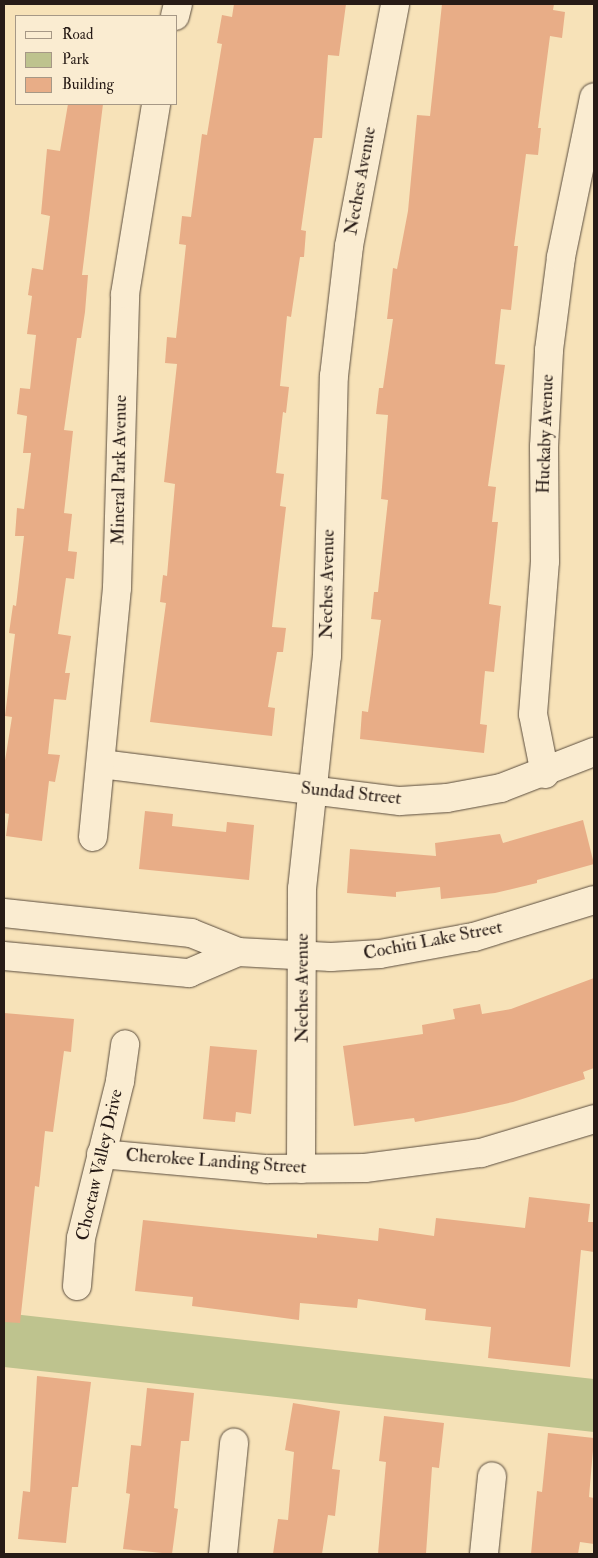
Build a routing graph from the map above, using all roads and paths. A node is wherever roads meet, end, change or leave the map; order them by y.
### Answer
1 (395, 4) edge
2 (594, 97) edge
3 (156, 105) edge
4 (594, 752) edge
5 (101, 764) junction
6 (545, 774) junction
7 (311, 791) junction
8 (92, 837) dead end
9 (594, 900) edge
10 (4, 913) edge
11 (238, 952) junction
12 (304, 955) junction
13 (4, 956) edge
14 (125, 1044) dead end
15 (594, 1119) edge
16 (101, 1154) junction
17 (301, 1169) junction
18 (77, 1286) dead end
19 (234, 1443) dead end
20 (492, 1476) dead end
21 (222, 1554) edge
22 (484, 1554) edge

1 - 7 street, Neches Avenue
2 - 6 street, Huckaby Avenue
3 - 5 street, Mineral Park Avenue
4 - 6 street, Sundad Street
5 - 7 street, Sundad Street
5 - 8 street, Mineral Park Avenue
6 - 7 street, Sundad Street
7 - 12 street, Neches Avenue
9 - 12 street, Cochiti Lake Street
10 - 11 street, Cochiti Lake Street
11 - 12 street, Cochiti Lake Street
11 - 13 street, Cochiti Lake Street
12 - 17 street, Neches Avenue
14 - 16 street, Choctaw Valley Drive
15 - 17 street, Cherokee Landing Street
16 - 17 street, Cherokee Landing Street
16 - 18 street, Choctaw Valley Drive
19 - 21 street
20 - 22 street

